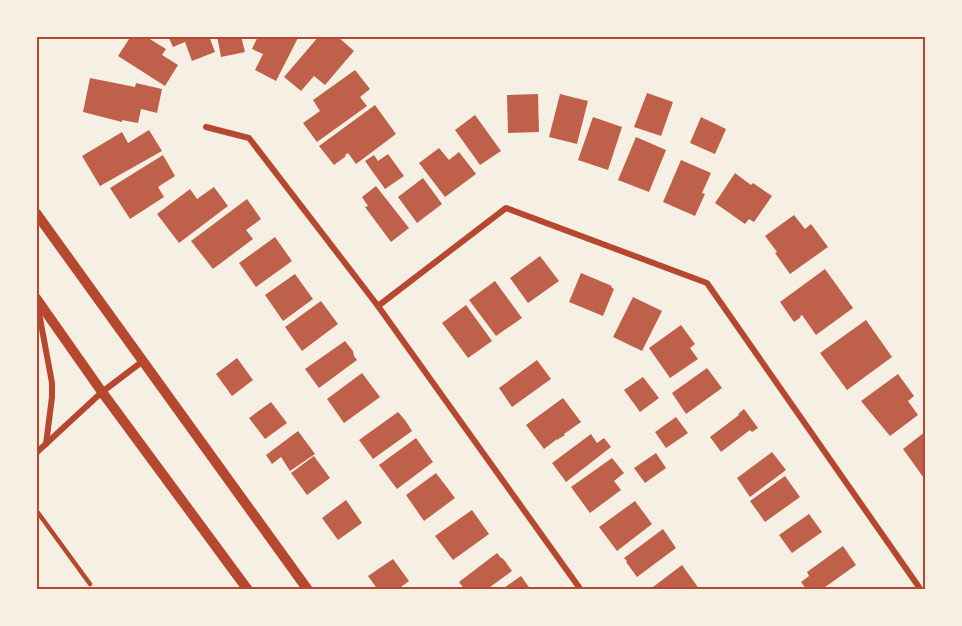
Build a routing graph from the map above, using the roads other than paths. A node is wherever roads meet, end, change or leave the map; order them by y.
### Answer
1 (207, 127) dead end
2 (36, 213) edge
3 (36, 298) edge
4 (378, 306) junction
5 (143, 361) junction
6 (102, 392) junction
7 (46, 444) junction
8 (36, 453) edge
9 (36, 510) edge
10 (90, 584) dead end
11 (248, 590) edge
12 (308, 590) edge
13 (582, 590) edge
14 (921, 590) edge

1 - 4 street
2 - 5 street
3 - 6 street
3 - 7 street
4 - 13 street
4 - 14 street
5 - 6 street
5 - 12 street
6 - 7 street
6 - 11 street
7 - 8 street
9 - 10 lane

